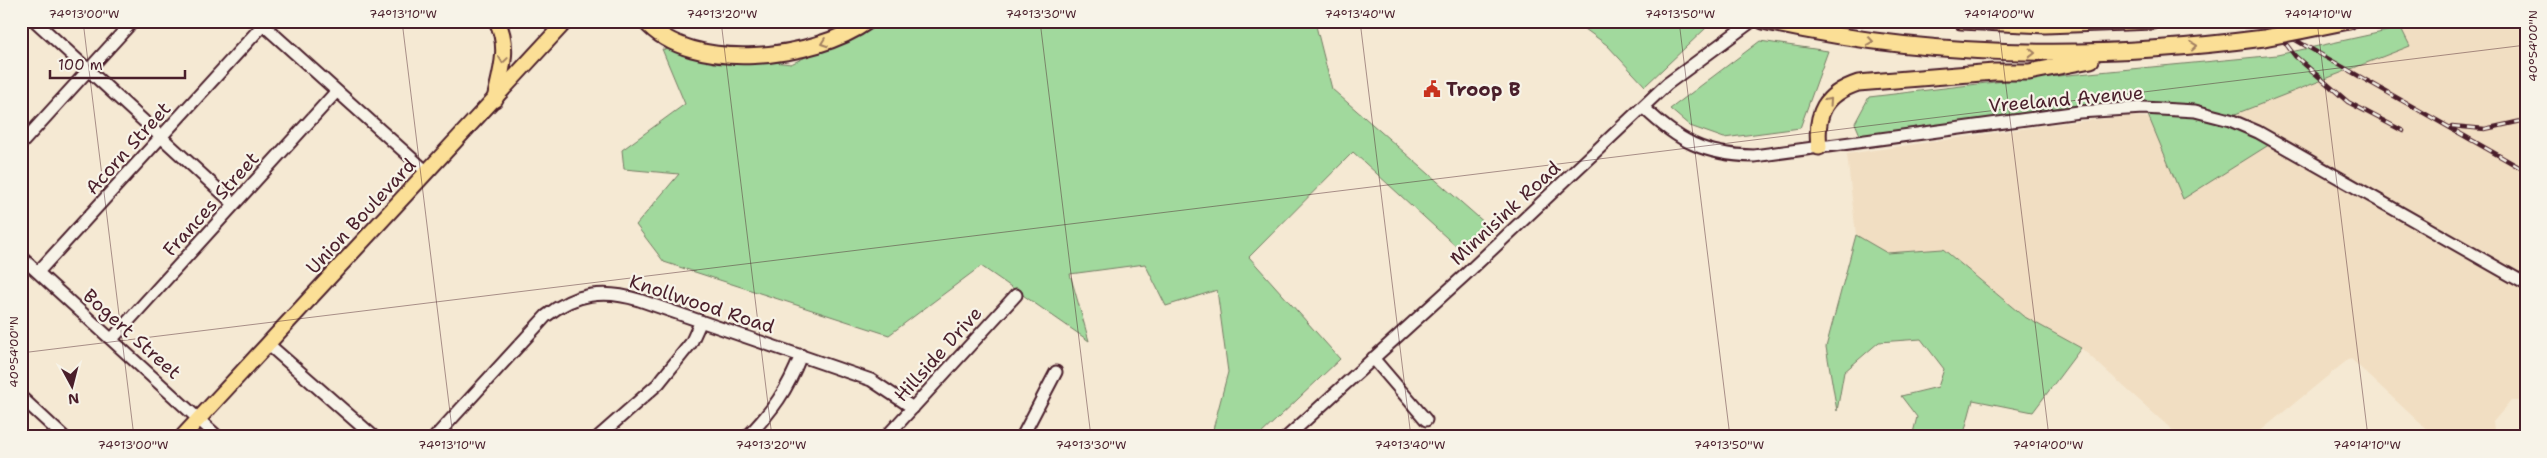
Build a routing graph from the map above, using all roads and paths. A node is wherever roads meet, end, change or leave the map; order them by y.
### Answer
1 (34, 21) edge
2 (133, 21) edge
3 (497, 21) edge
4 (566, 21) edge
5 (645, 21) edge
6 (868, 21) edge
7 (1752, 21) edge
8 (1763, 21) edge
9 (1961, 21) edge
10 (2153, 21) edge
11 (2349, 21) edge
12 (261, 23) edge
13 (2139, 51) junction
14 (88, 70) junction
15 (336, 92) junction
16 (495, 99) junction
17 (1643, 106) junction
18 (162, 137) junction
19 (21, 144) edge
20 (1819, 147) junction
21 (427, 172) junction
22 (234, 204) junction
23 (21, 257) edge
24 (38, 272) junction
25 (2526, 284) edge
26 (1016, 295) dead end
27 (702, 321) junction
28 (112, 339) junction
29 (268, 344) junction
30 (800, 356) junction
31 (1373, 358) junction
32 (1056, 372) dead end
33 (21, 398) edge
34 (913, 408) junction
35 (199, 419) junction
36 (1426, 420) dead end
37 (64, 437) edge
38 (182, 437) edge
39 (218, 437) edge
40 (374, 437) edge
41 (435, 437) edge
42 (598, 437) edge
43 (747, 437) edge
44 (886, 437) edge
45 (1022, 437) edge
46 (1287, 437) edge

1 - 14 street
2 - 14 street
3 -> 16 highway
4 - 16 main road, Union Boulevard
6 -> 5 highway
7 - 17 street, Minnisink Road
8 -> 13 highway
9 - 10 highway
13 -> 11 highway, bridge
12 - 15 street
12 - 18 street, Acorn Street
20 -> 13 highway
14 - 18 street
14 - 19 street
15 - 21 street
15 - 22 street, Frances Street
16 - 21 main road, Union Boulevard
17 - 20 street, Vreeland Avenue
17 - 31 street, Minnisink Road
18 - 22 street
18 - 24 street, Acorn Street
20 - 25 street, Vreeland Avenue
21 - 29 main road, Union Boulevard
22 - 28 street, Frances Street
23 - 24 street, Bogert Street
24 - 28 street, Bogert Street
26 - 34 street, Hillside Drive
27 - 30 street, Knollwood Road
27 - 41 street, Knollwood Road
27 - 42 street
28 - 35 street, Bogert Street
29 - 35 main road, Union Boulevard
29 - 40 street
30 - 34 street, Knollwood Road
30 - 43 street
31 - 36 street
31 - 46 street, Minnisink Road
32 - 45 street
33 - 37 street
34 - 44 street, Hillside Drive
35 - 38 main road, Union Boulevard
35 - 39 street, Bogert Street

